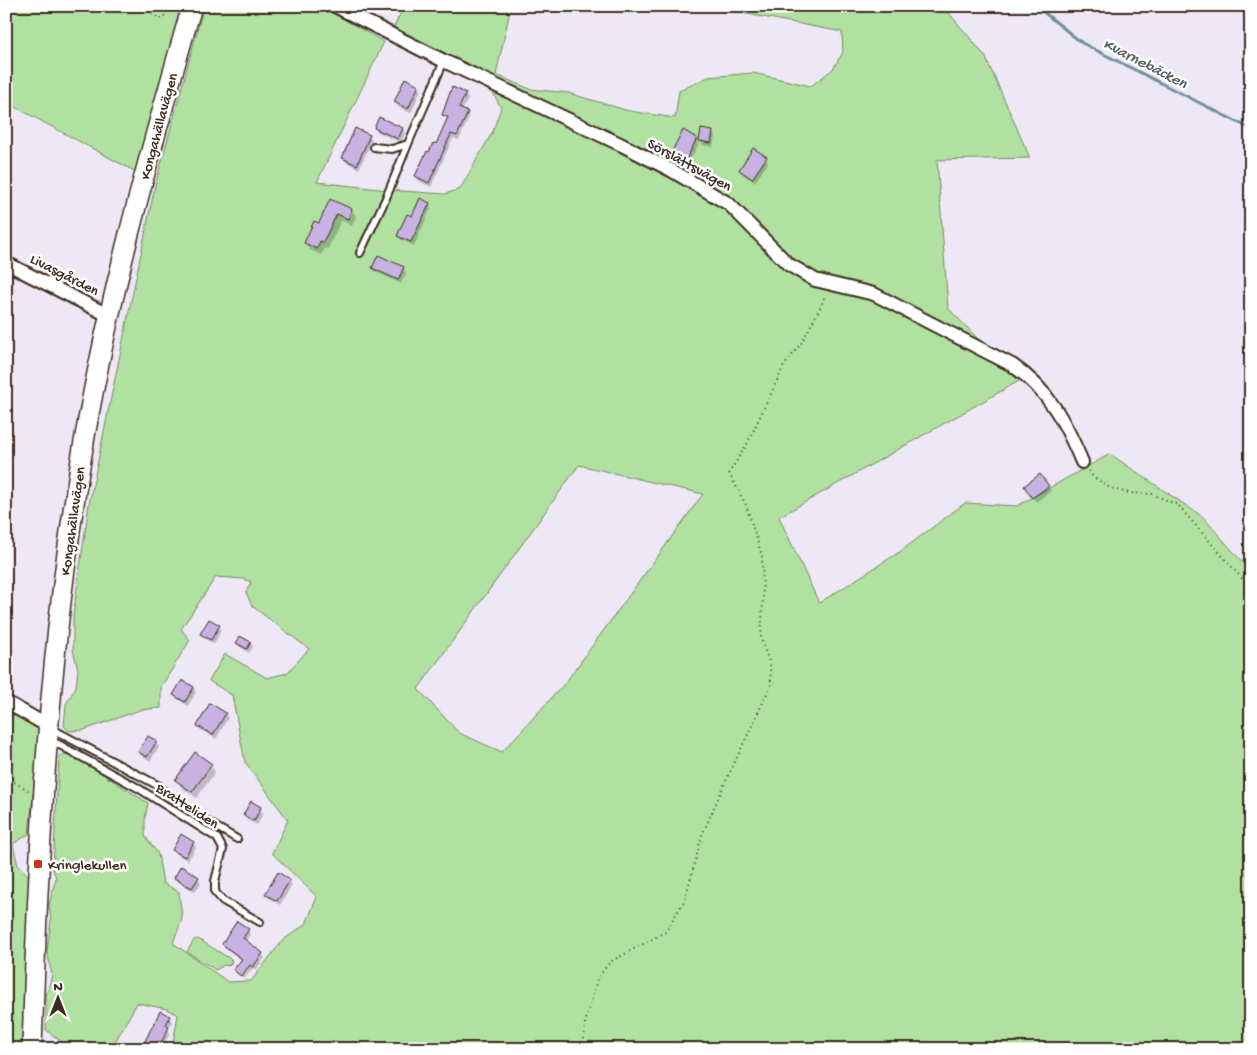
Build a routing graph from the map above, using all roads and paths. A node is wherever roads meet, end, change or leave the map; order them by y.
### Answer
1 (139, 6) edge
2 (170, 6) edge
3 (192, 6) edge
4 (335, 6) edge
5 (444, 61) junction
6 (408, 144) junction
7 (374, 147) dead end
8 (360, 253) dead end
9 (6, 263) edge
10 (828, 284) junction
11 (110, 314) junction
12 (1082, 462) joint
13 (1251, 589) edge
14 (6, 702) edge
15 (47, 734) junction
16 (6, 777) edge
17 (42, 798) junction
18 (237, 839) dead end
19 (260, 922) dead end
20 (32, 1049) edge
21 (583, 1049) edge

1 - 2 path
3 - 11 main road, Kongahällavägen
4 - 5 street, Sörslättsvägen
5 - 6 lane
5 - 10 street, Sörslättsvägen
6 - 7 lane
6 - 8 lane
9 - 11 street, Livasgården
10 - 12 street, Sörslättsvägen
10 - 21 path
11 - 15 main road, Kongahällavägen
12 - 13 path
14 - 15 street
15 - 17 main road, Kongahällavägen
15 - 18 lane, Bratteliden
15 - 19 lane, Bratteliden
16 - 17 path
17 - 20 main road, Kongahällavägen

